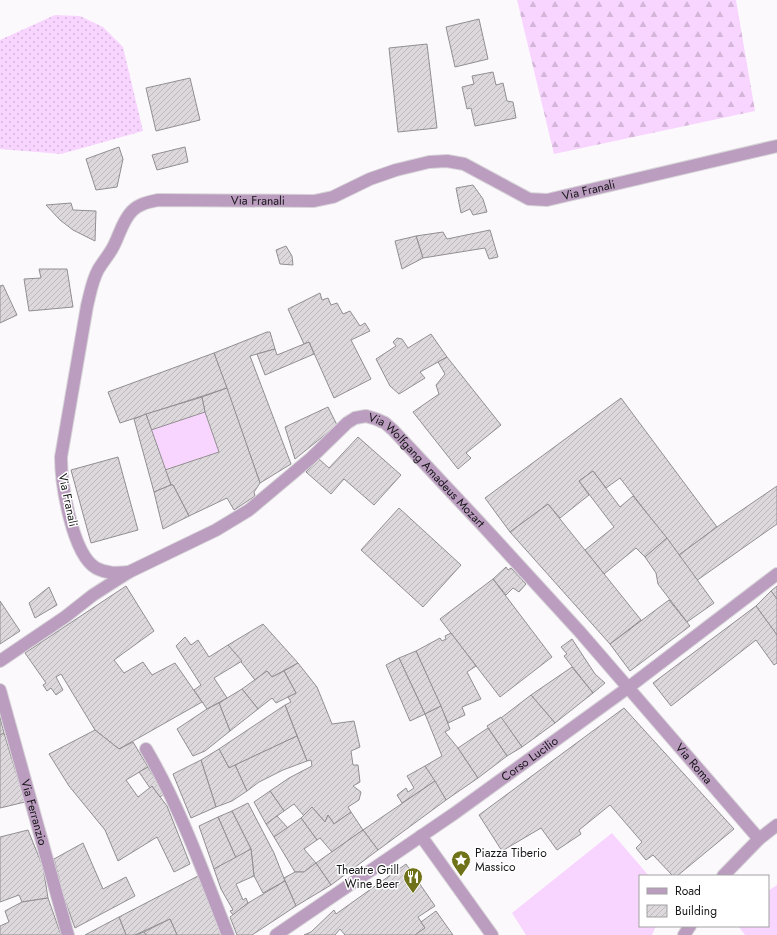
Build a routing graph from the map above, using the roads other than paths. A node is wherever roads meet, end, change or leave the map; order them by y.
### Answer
1 (777, 146) edge
2 (129, 572) junction
3 (777, 574) edge
4 (0, 661) edge
5 (629, 687) junction
6 (0, 690) edge
7 (146, 749) dead end
8 (777, 825) edge
9 (421, 836) junction
10 (760, 839) junction
11 (724, 875) edge
12 (68, 935) edge
13 (228, 935) edge
14 (276, 935) edge
15 (492, 935) edge

1 - 2 street, Via Franali
2 - 4 street
2 - 5 street, Via Wolfgang Amadeus Mozart
3 - 5 street, Corso Lucilio
5 - 9 street, Corso Lucilio
5 - 10 street, Via Roma
6 - 12 street, Via Ferranzio
7 - 13 street
8 - 10 street
9 - 14 street, Corso Lucilio
9 - 15 street
10 - 11 street

